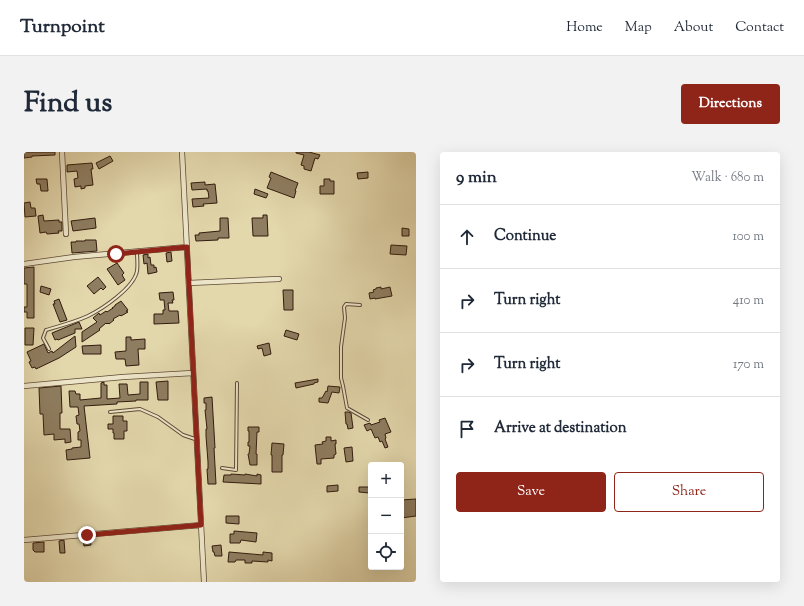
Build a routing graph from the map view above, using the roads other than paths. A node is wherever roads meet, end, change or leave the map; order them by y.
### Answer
1 (62, 152) edge
2 (182, 152) edge
3 (66, 234) dead end
4 (187, 247) junction
5 (137, 252) junction
6 (24, 264) edge
7 (280, 279) dead end
8 (188, 283) junction
9 (360, 305) dead end
10 (50, 349) dead end
11 (193, 373) junction
12 (237, 383) dead end
13 (24, 386) edge
14 (110, 412) dead end
15 (368, 420) dead end
16 (196, 439) junction
17 (222, 468) dead end
18 (201, 525) junction
19 (24, 540) edge
20 (204, 582) edge

1 - 3 street
2 - 4 street
4 - 5 street
4 - 8 street
5 - 6 street
5 - 10 lane
7 - 8 street
8 - 11 street
9 - 15 lane
11 - 13 street
11 - 16 street
12 - 17 lane
14 - 16 lane
16 - 18 street
18 - 19 street
18 - 20 street

